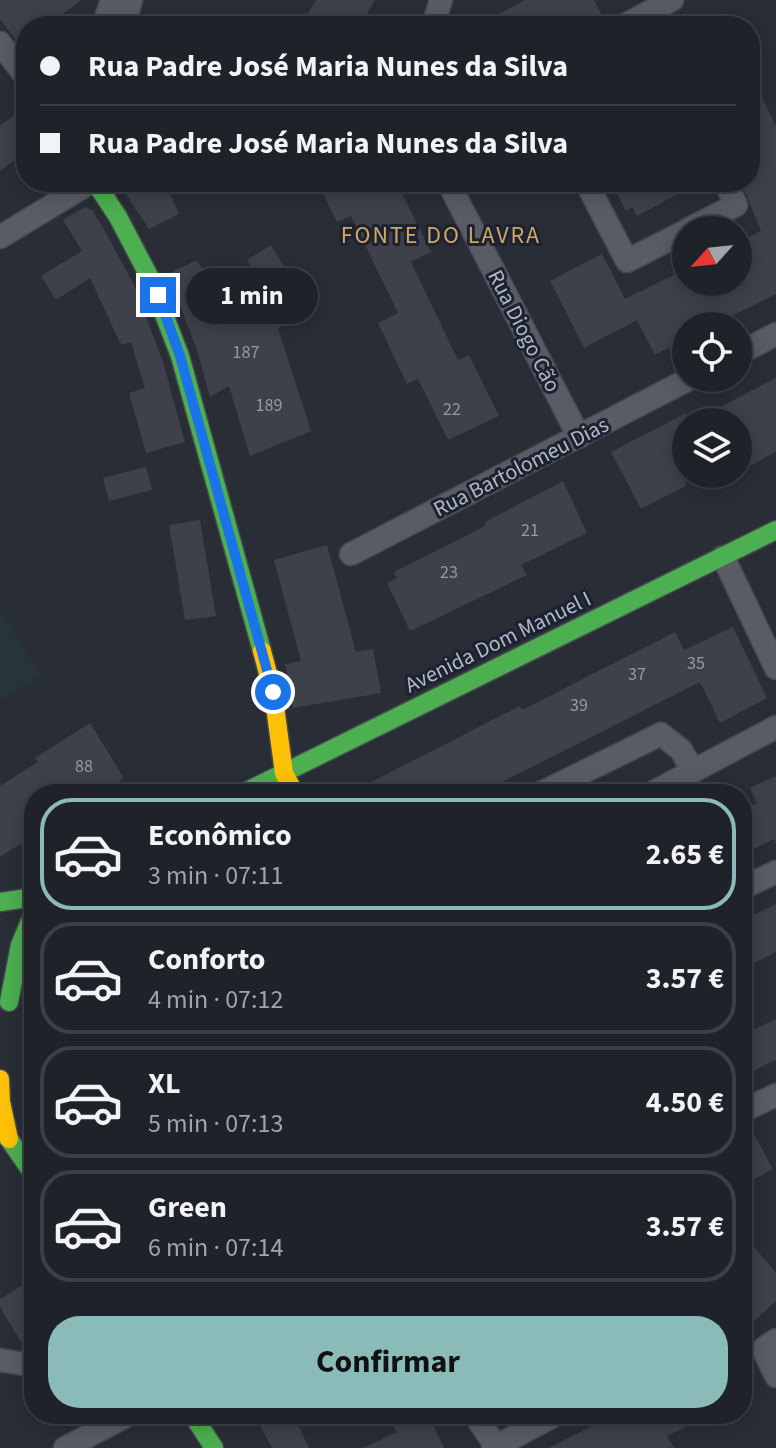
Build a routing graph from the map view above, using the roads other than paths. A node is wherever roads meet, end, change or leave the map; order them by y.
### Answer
1 (672, 0) edge
2 (653, 16) edge
3 (0, 43) edge
4 (16, 64) edge
5 (76, 192) edge
6 (100, 192) edge
7 (453, 192) edge
8 (591, 192) edge
9 (730, 192) edge
10 (714, 216) edge
11 (0, 237) edge
12 (672, 238) edge
13 (776, 334) edge
14 (752, 347) edge
15 (672, 388) edge
16 (579, 437) junction
17 (776, 530) edge
18 (351, 554) dead end
19 (723, 557) junction
20 (776, 668) edge
21 (776, 727) edge
22 (693, 771) junction
23 (284, 773) junction
24 (261, 784) edge
25 (290, 784) edge
26 (559, 784) edge
27 (669, 784) edge
28 (776, 872) edge
29 (752, 883) edge
30 (24, 898) edge
31 (0, 902) edge
32 (24, 932) edge
33 (0, 943) edge
34 (0, 1079) edge
35 (776, 1095) edge
36 (752, 1106) edge
37 (4, 1135) edge
38 (24, 1162) edge
39 (769, 1344) edge
40 (0, 1360) edge
41 (24, 1363) edge
42 (776, 1376) edge
43 (111, 1424) edge
44 (198, 1424) edge
45 (480, 1424) edge
46 (538, 1424) edge
47 (495, 1447) edge
48 (65, 1448) edge
49 (214, 1448) edge

1 - 2 street
3 - 4 street
5 - 11 street
6 - 23 main road
7 - 16 street, Rua Diogo Cão
8 - 12 street
9 - 10 street
13 - 14 street
15 - 16 street, Rua Bartolomeu Dias
16 - 18 street, Rua Bartolomeu Dias
17 - 19 main road, Avenida Dom Manuel I
19 - 20 street
19 - 23 main road, Avenida Dom Manuel I
21 - 22 street
22 - 26 street
22 - 27 street
23 - 24 main road, Avenida Dom Manuel I
23 - 25 main road
28 - 29 street
30 - 31 main road
32 - 33 main road
34 - 37 main road
35 - 36 street
37 - 38 main road
39 - 42 street
40 - 41 street
43 - 48 street
44 - 49 main road
45 - 47 street
46 - 47 street

